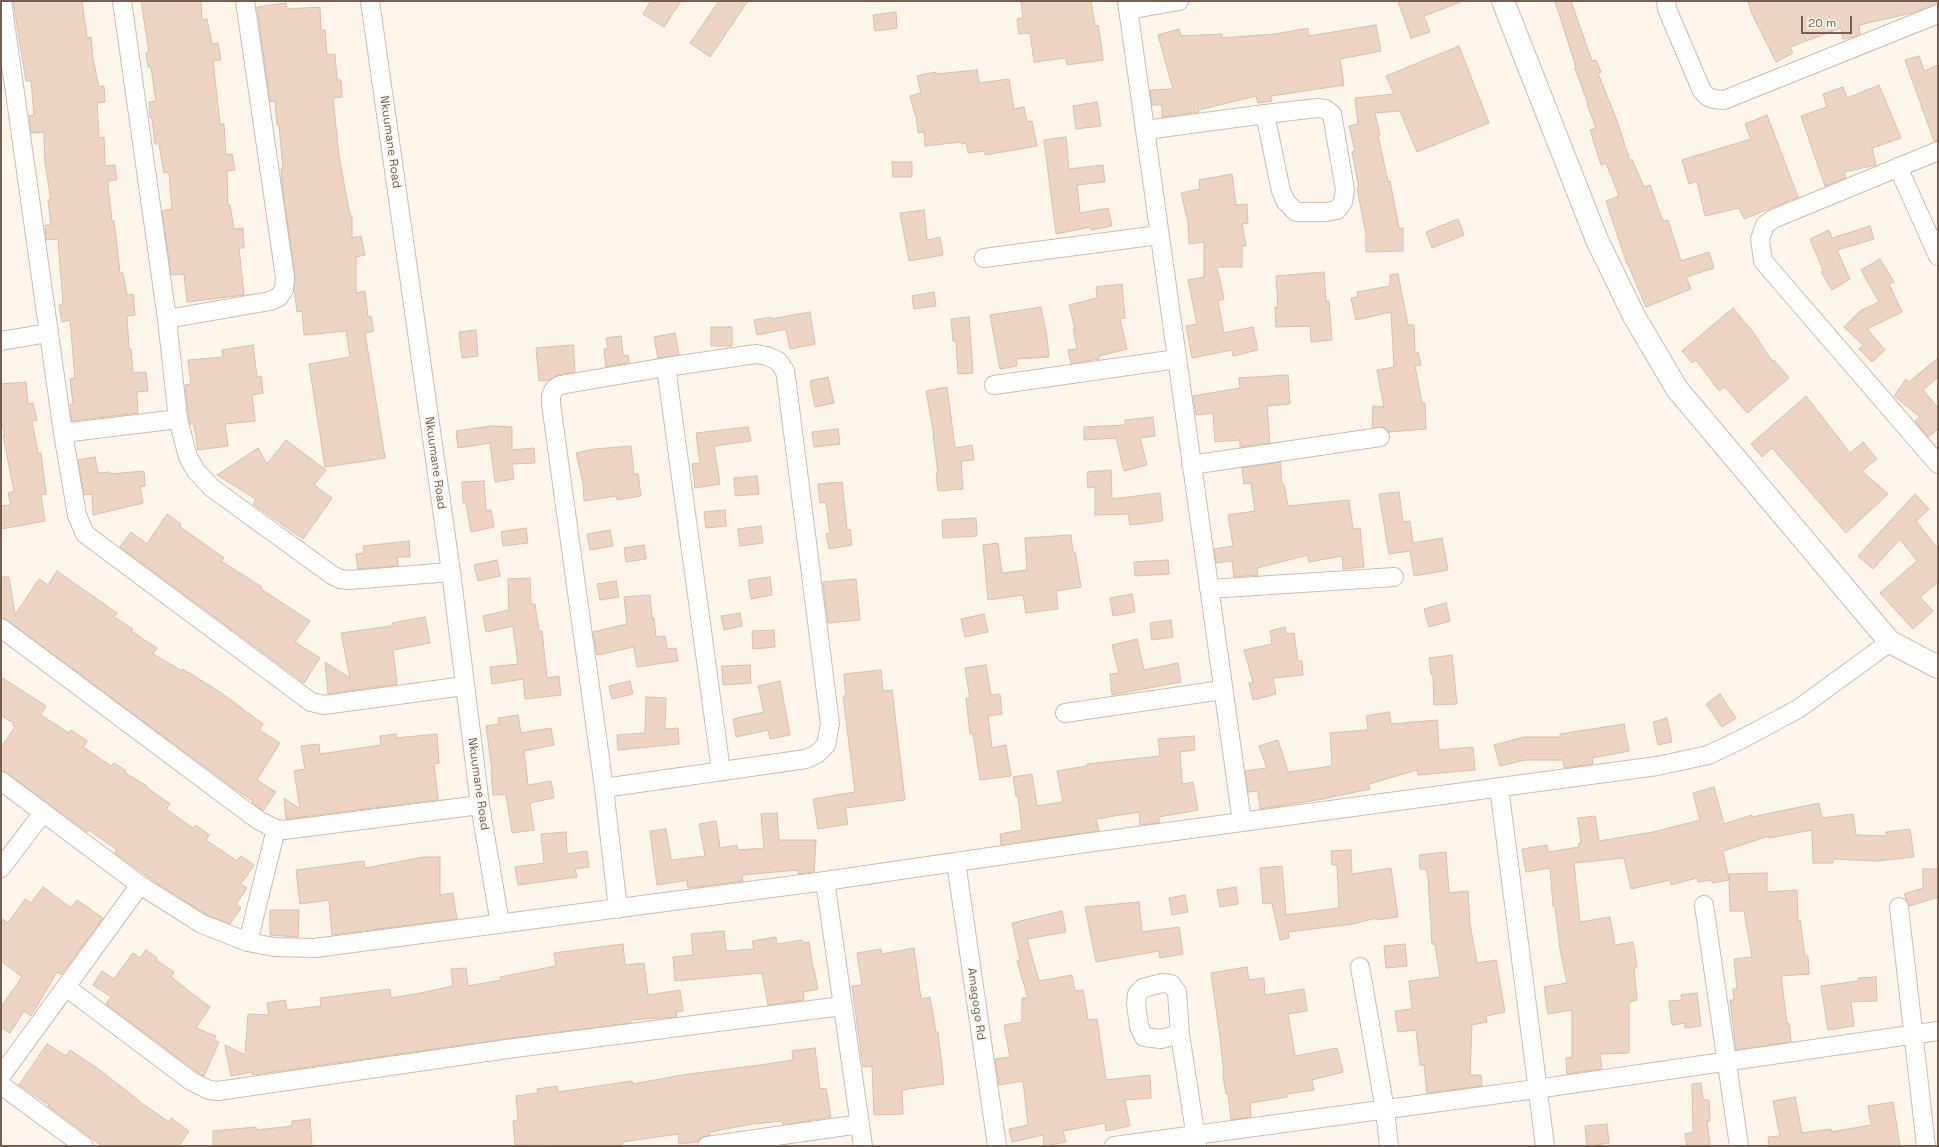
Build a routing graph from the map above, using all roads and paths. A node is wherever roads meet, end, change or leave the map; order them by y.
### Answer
1 (2, 1) edge
2 (122, 1) edge
3 (245, 1) edge
4 (370, 1) edge
5 (1179, 1) edge
6 (1503, 1) edge
7 (1666, 1) edge
8 (1127, 6) edge
9 (1938, 14) edge
10 (1265, 114) junction
11 (1146, 130) junction
12 (1938, 151) edge
13 (1898, 168) junction
14 (1159, 235) junction
15 (1938, 256) edge
16 (984, 258) dead end
17 (167, 319) junction
18 (48, 333) junction
19 (1, 341) edge
20 (1177, 360) junction
21 (666, 367) junction
22 (994, 385) dead end
23 (178, 419) junction
24 (63, 433) junction
25 (1380, 437) dead end
26 (1938, 464) edge
27 (1191, 465) junction
28 (451, 572) junction
29 (1394, 578) dead end
30 (1209, 589) junction
31 (1, 628) edge
32 (1890, 642) junction
33 (1938, 667) edge
34 (464, 686) junction
35 (1222, 690) junction
36 (1065, 713) dead end
37 (721, 771) junction
38 (1, 781) edge
39 (1499, 787) junction
40 (604, 788) junction
41 (480, 805) junction
42 (42, 814) junction
43 (1242, 822) junction
44 (276, 829) junction
45 (956, 862) junction
46 (1, 868) edge
47 (824, 881) junction
48 (140, 885) junction
49 (1704, 905) dead end
50 (1899, 907) dead end
51 (618, 909) junction
52 (500, 924) junction
53 (248, 942) junction
54 (1360, 967) dead end
55 (66, 987) junction
56 (842, 1006) junction
57 (1938, 1031) edge
58 (1180, 1034) dead end
59 (1914, 1034) junction
60 (1728, 1061) junction
61 (1, 1076) edge
62 (1, 1085) edge
63 (1536, 1089) junction
64 (1384, 1110) junction
65 (860, 1124) junction
66 (1197, 1140) edge
67 (84, 1146) edge
68 (707, 1146) edge
69 (863, 1146) edge
70 (997, 1146) edge
71 (1114, 1146) edge
72 (1389, 1146) edge
73 (1545, 1146) edge
74 (1739, 1146) edge
75 (1926, 1146) edge

1 - 18 street
2 - 17 street
3 - 17 street
4 - 28 street, Nkuumane Road
5 - 8 street
6 - 32 street
7 - 9 street
8 - 11 street
10 - 10 street
10 - 11 street
11 - 14 street
12 - 13 street
13 - 15 street
13 - 26 street
14 - 16 street
14 - 20 street
17 - 23 street
18 - 19 street
18 - 24 street
20 - 22 street
20 - 27 street
21 - 37 street
21 - 37 street
21 - 40 street
23 - 24 street
23 - 28 street
24 - 34 street
25 - 27 street
27 - 30 street
28 - 34 street, Nkuumane Road
29 - 30 street
30 - 35 street
31 - 44 street
32 - 33 street
32 - 39 street
34 - 41 street, Nkuumane Road
35 - 36 street
35 - 43 street
37 - 40 street
38 - 42 street
39 - 43 street
39 - 63 street
40 - 51 street
41 - 44 street
41 - 52 street, Nkuumane Road
42 - 46 street
42 - 48 street
43 - 45 street
44 - 53 street
45 - 47 street
45 - 70 street, Amagogo Rd
47 - 51 street
47 - 56 street
48 - 53 street
48 - 55 street
49 - 60 street
50 - 59 street
51 - 52 street
52 - 53 street
54 - 64 street
55 - 56 street
55 - 61 street
56 - 65 street
57 - 59 street
58 - 66 street
59 - 60 street
59 - 75 street
60 - 63 street
60 - 74 street
62 - 67 street
63 - 64 street
63 - 73 street
64 - 66 street
64 - 72 street
65 - 68 street
65 - 69 street
66 - 71 street

